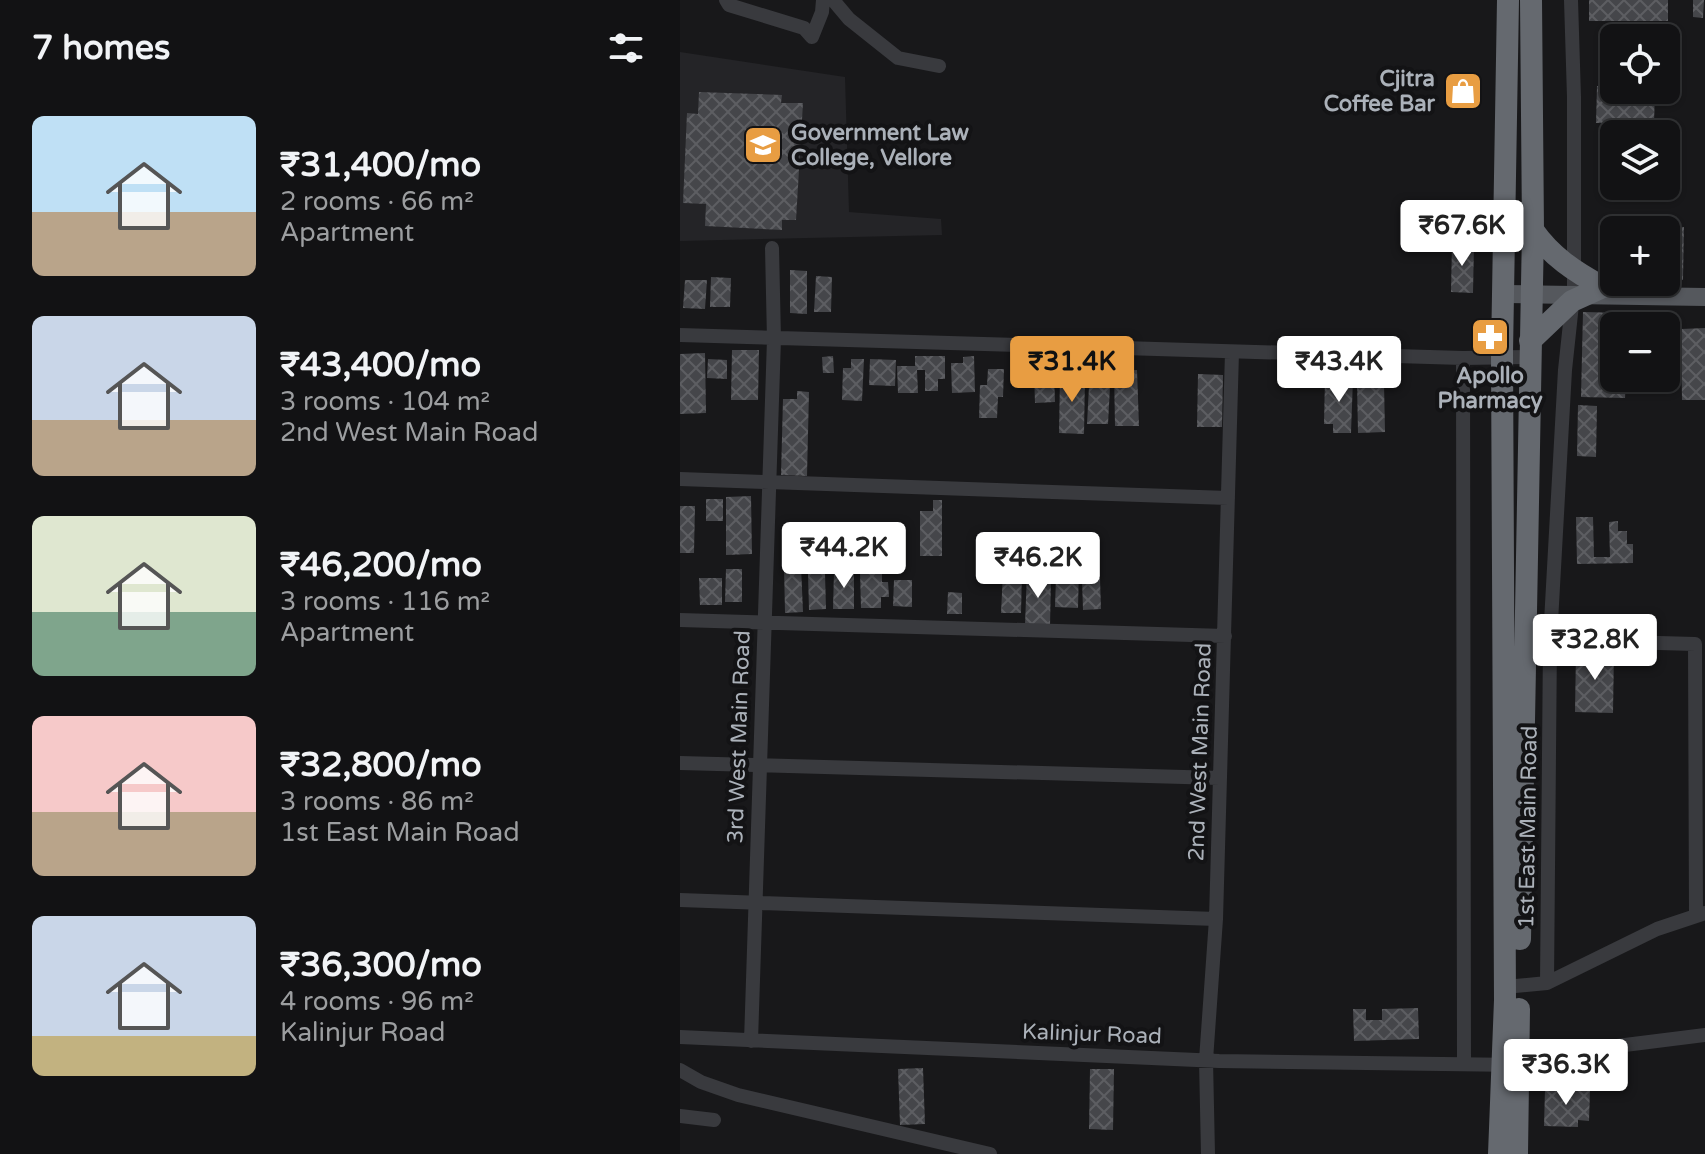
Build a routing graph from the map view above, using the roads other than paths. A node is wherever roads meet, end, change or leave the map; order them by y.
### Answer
1 (726, 0) edge
2 (823, 0) edge
3 (833, 0) edge
4 (1508, 0) edge
5 (1531, 0) edge
6 (1571, 0) edge
7 (939, 66) dead end
8 (1533, 230) junction
9 (772, 248) dead end
10 (1580, 289) junction
11 (1504, 290) junction
12 (1531, 290) junction
13 (1705, 290) edge
14 (1705, 297) edge
15 (680, 335) edge
16 (774, 339) junction
17 (1530, 349) junction
18 (1232, 352) junction
19 (1463, 358) junction
20 (1502, 358) junction
21 (680, 479) edge
22 (769, 482) junction
23 (1228, 498) junction
24 (680, 620) edge
25 (764, 622) junction
26 (1225, 636) junction
27 (1550, 640) junction
28 (1700, 643) edge
29 (680, 763) edge
30 (759, 765) junction
31 (1219, 778) junction
32 (680, 900) edge
33 (754, 903) junction
34 (1701, 914) edge
35 (1216, 919) junction
36 (1547, 983) junction
37 (1512, 987) junction
38 (1705, 1035) edge
39 (680, 1037) edge
40 (751, 1041) junction
41 (1206, 1060) junction
42 (1464, 1064) junction
43 (1510, 1065) junction
44 (680, 1070) edge
45 (680, 1116) edge
46 (714, 1120) dead end
47 (990, 1154) edge
48 (1208, 1154) edge
49 (1499, 1154) edge
50 (1517, 1154) edge

1 - 2 street
3 - 7 street
4 - 11 highway
5 - 8 highway
6 - 10 street, 1st East Main Road
8 - 10 highway
8 - 12 highway
9 - 16 street, 3rd West Main Road
10 - 12 main road
10 - 13 main road
10 - 14 main road
10 - 17 highway
10 - 27 street, 1st East Main Road
11 - 12 main road
11 - 20 highway
12 - 17 highway
15 - 16 street
16 - 18 street
16 - 22 street, 3rd West Main Road
17 - 20 street
17 - 37 highway
18 - 19 street
18 - 23 street, 2nd West Main Road
19 - 20 street
19 - 42 street
20 - 37 highway
21 - 22 street
22 - 23 street
22 - 25 street, 3rd West Main Road
23 - 26 street, 2nd West Main Road
24 - 25 street
25 - 26 street
25 - 30 street, 3rd West Main Road
26 - 31 street, 2nd West Main Road
27 - 28 street
27 - 36 street, 1st East Main Road
28 - 34 street
29 - 30 street
30 - 31 street
30 - 33 street, 3rd West Main Road
31 - 35 street, 2nd West Main Road
32 - 33 street
33 - 35 street
33 - 40 street, 3rd West Main Road
34 - 36 street
35 - 41 street, 2nd West Main Road
36 - 37 street
37 - 43 highway
38 - 43 street, Kalinjur Road
39 - 40 street, Kalinjur Road
40 - 41 street, Kalinjur Road
41 - 42 street, Kalinjur Road
41 - 48 street, 2nd West Main Road
42 - 43 street, Kalinjur Road
43 - 49 highway
43 - 50 highway
44 - 47 street
45 - 46 street

